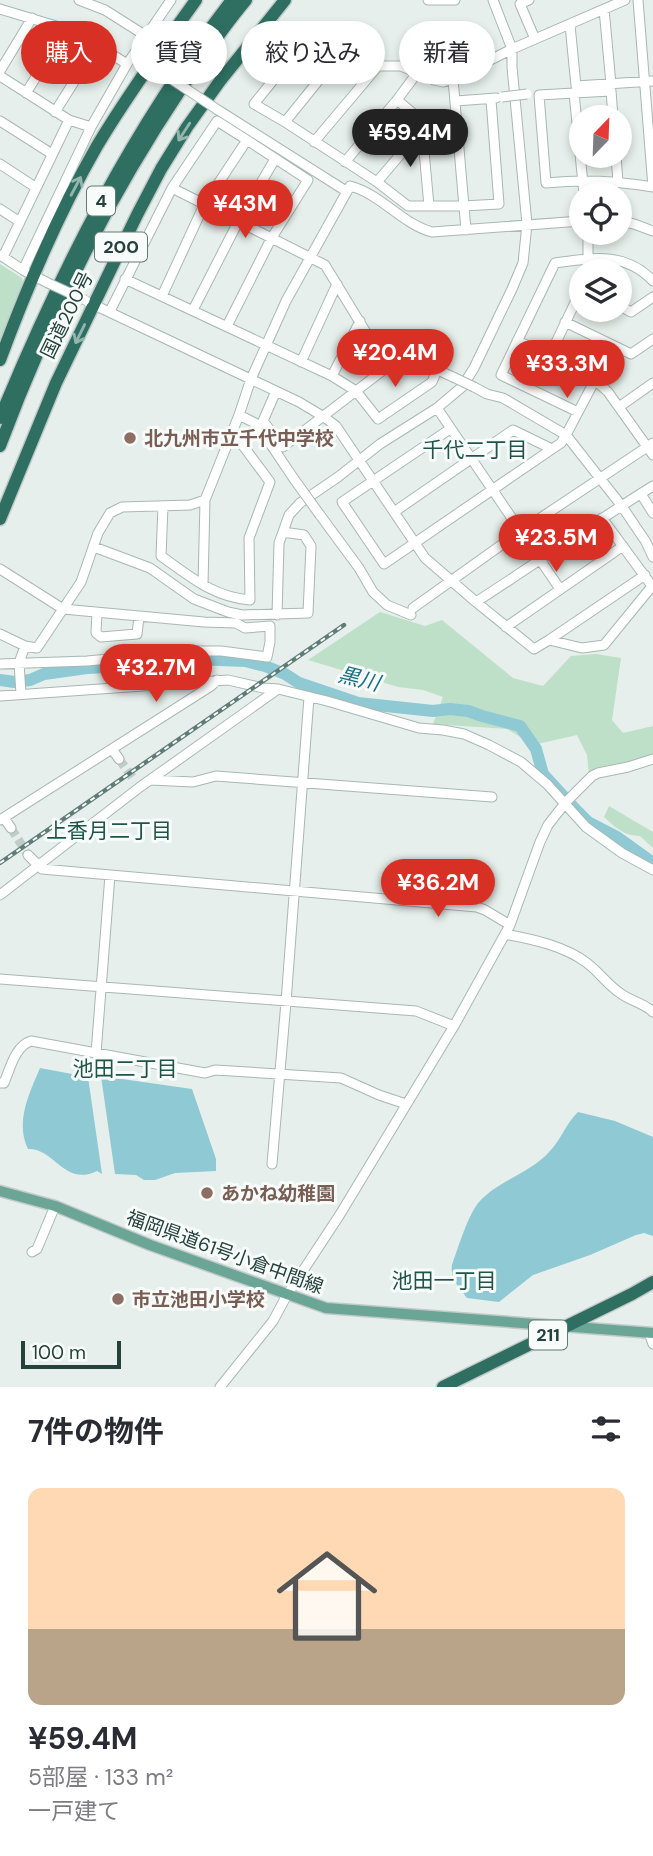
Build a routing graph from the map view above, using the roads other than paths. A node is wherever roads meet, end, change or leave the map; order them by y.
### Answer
1 (79, 0) edge
2 (171, 0) edge
3 (196, 0) edge
4 (232, 0) edge
5 (246, 0) edge
6 (285, 0) edge
7 (428, 0) edge
8 (456, 0) edge
9 (493, 0) edge
10 (529, 0) edge
11 (625, 0) edge
12 (638, 0) edge
13 (0, 9) edge
14 (604, 9) junction
15 (32, 19) junction
16 (39, 21) edge
17 (156, 21) edge
18 (569, 24) junction
19 (131, 26) edge
20 (535, 39) junction
21 (512, 49) junction
22 (117, 58) edge
23 (495, 58) edge
24 (131, 61) edge
25 (127, 64) junction
26 (0, 73) edge
27 (32, 84) edge
28 (73, 84) edge
29 (179, 84) edge
30 (270, 84) edge
31 (316, 84) edge
32 (363, 84) edge
33 (409, 84) edge
34 (454, 84) edge
35 (611, 84) junction
36 (649, 85) edge
37 (26, 93) junction
38 (574, 93) junction
39 (527, 94) dead end
40 (397, 100) junction
41 (491, 100) junction
42 (456, 101) junction
43 (612, 105) edge
44 (55, 112) junction
45 (69, 120) junction
46 (0, 121) edge
47 (285, 122) junction
48 (91, 127) junction
49 (422, 128) junction
50 (247, 140) junction
51 (314, 142) junction
52 (52, 154) junction
53 (275, 159) junction
54 (345, 162) junction
55 (0, 164) edge
56 (617, 168) edge
57 (582, 180) junction
58 (377, 182) junction
59 (618, 182) joint
60 (632, 184) edge
61 (36, 187) junction
62 (653, 187) edge
63 (172, 188) junction
64 (346, 191) junction
65 (204, 205) junction
66 (429, 206) junction
67 (463, 206) junction
68 (0, 209) edge
69 (20, 222) junction
70 (238, 222) junction
71 (569, 222) edge
72 (632, 223) edge
73 (527, 224) junction
74 (466, 230) junction
75 (653, 231) edge
76 (271, 239) junction
77 (588, 245) edge
78 (1, 256) edge
79 (309, 258) junction
80 (588, 259) joint
81 (610, 259) edge
82 (569, 261) edge
83 (632, 264) edge
84 (28, 273) junction
85 (125, 279) junction
86 (653, 281) edge
87 (337, 284) junction
88 (162, 296) junction
89 (653, 297) edge
90 (89, 302) junction
91 (193, 310) junction
92 (110, 311) junction
93 (632, 311) edge
94 (569, 314) edge
95 (360, 321) junction
96 (565, 322) junction
97 (227, 326) junction
98 (653, 339) edge
99 (517, 341) junction
100 (266, 345) junction
101 (403, 355) junction
102 (550, 355) junction
103 (0, 360) edge
104 (302, 362) junction
105 (437, 369) junction
106 (332, 376) junction
107 (251, 379) junction
108 (595, 380) junction
109 (653, 383) edge
110 (276, 391) junction
111 (356, 391) junction
112 (619, 407) junction
113 (437, 408) junction
114 (578, 412) junction
115 (239, 415) junction
116 (324, 417) junction
117 (0, 418) edge
118 (450, 429) junction
119 (566, 435) junction
120 (230, 438) junction
121 (0, 446) edge
122 (651, 448) edge
123 (552, 449) junction
124 (471, 460) junction
125 (359, 461) junction
126 (599, 478) junction
127 (373, 481) junction
128 (653, 486) edge
129 (492, 490) junction
130 (641, 494) junction
131 (205, 500) junction
132 (621, 505) junction
133 (163, 506) junction
134 (394, 512) junction
135 (653, 513) edge
136 (602, 518) junction
137 (0, 519) edge
138 (521, 531) junction
139 (283, 532) junction
140 (415, 543) junction
141 (623, 546) junction
142 (94, 547) junction
143 (653, 557) edge
144 (541, 560) junction
145 (0, 569) edge
146 (645, 575) junction
147 (452, 579) junction
148 (203, 585) junction
149 (653, 585) edge
150 (561, 589) junction
151 (476, 602) junction
152 (63, 609) junction
153 (97, 613) junction
154 (277, 615) junction
155 (139, 617) junction
156 (506, 627) junction
157 (0, 634) edge
158 (549, 640) junction
159 (25, 646) junction
160 (0, 664) edge
161 (20, 665) junction
162 (216, 680) junction
163 (278, 689) junction
164 (21, 693) junction
165 (0, 696) edge
166 (309, 697) junction
167 (112, 749) junction
168 (119, 759) tunnel mouth
169 (653, 759) edge
170 (150, 780) junction
171 (302, 782) junction
172 (492, 797) dead end
173 (565, 803) junction
174 (0, 808) edge
175 (4, 818) edge
176 (11, 828) tunnel mouth
177 (28, 855) tunnel mouth
178 (37, 867) junction
179 (653, 870) edge
180 (110, 876) junction
181 (294, 892) junction
182 (0, 895) edge
183 (510, 925) junction
184 (505, 934) junction
185 (0, 979) edge
186 (101, 987) junction
187 (286, 1002) junction
188 (653, 1012) edge
189 (454, 1027) junction
190 (96, 1053) junction
191 (280, 1074) junction
192 (0, 1083) edge
193 (407, 1104) junction
194 (272, 1164) dead end
195 (0, 1191) edge
196 (55, 1206) junction
197 (32, 1252) dead end
198 (653, 1282) edge
199 (288, 1295) junction
200 (566, 1327) junction
201 (651, 1333) edge
202 (653, 1345) edge
203 (220, 1387) edge
204 (443, 1387) edge

1 - 19 street
2 - 17 street
84 -> 3 highway
4 - 117 highway, 4
5 - 121 highway, 4
6 -> 90 highway, 国道200号 / 200
7 - 8 street
9 - 21 street
10 - 20 street
11 - 14 street
12 - 36 street
13 - 15 street
14 - 18 street
14 - 35 street
15 - 16 street
15 - 26 street
18 - 20 street
18 - 35 street
20 - 21 street
21 - 23 street
21 - 73 street
22 - 25 street
24 - 25 street
25 - 48 street
26 - 37 street
27 - 37 street
28 - 44 street
29 - 64 street, bridge
30 - 47 street
31 - 47 street
32 - 51 street
33 - 40 street
34 - 42 street
35 - 36 street
36 - 62 street
37 - 44 street
38 - 43 street
38 - 57 street
38 - 57 street
39 - 41 street, bridge
40 - 49 street
40 - 54 street
41 - 42 street
41 - 67 street
42 - 67 street
44 - 45 street
45 - 48 street
45 - 52 street
46 - 52 street
47 - 51 street
48 - 84 street
49 - 58 street
49 - 66 street
50 - 53 street
50 - 63 street
50 - 65 street
51 - 54 street
52 - 61 street
53 - 70 street
53 - 76 street
54 - 58 street
55 - 61 street
56 - 59 street
57 - 59 street
58 - 66 street
60 - 62 street
61 - 69 street
63 - 65 street
63 - 85 street
64 - 74 street
64 - 79 street
65 - 70 street
65 - 88 street
66 - 67 street
67 - 74 street
68 - 69 street
69 - 78 street
70 - 76 street
70 - 91 street
71 - 73 street
72 - 75 street
73 - 74 street
73 - 113 street
76 - 79 street
76 - 97 street
77 - 80 street
78 - 84 street
79 - 87 street
79 - 100 street
80 - 81 street
82 - 99 street
83 - 86 street
84 - 90 street, bridge
84 - 103 highway
85 - 88 street
85 - 92 street
87 - 95 street
87 - 104 street
88 - 91 street
89 - 93 street
90 - 92 street
90 -> 137 highway, 国道200号 / 200
91 - 97 street
92 - 107 street
94 - 96 street
95 - 101 street
95 - 106 street
96 - 98 street
96 - 102 street
97 - 100 street
99 - 102 street
99 - 114 street
100 - 104 street
100 - 107 street
101 - 105 street
101 - 111 street
102 - 108 street
104 - 106 street
105 - 111 street
105 - 119 street, bridge
106 - 111 street
107 - 110 street
107 - 115 street
108 - 112 street
108 - 114 street
109 - 112 street
110 - 116 street
110 - 116 street
111 - 116 street
112 - 122 street
113 - 118 street
113 - 125 street
114 - 119 street
115 - 120 street
115 - 147 street, bridge
116 - 125 street
118 - 124 street
118 - 127 street
119 - 123 street
119 - 126 street
120 - 131 street
120 - 148 street
122 - 126 street
123 - 124 street
123 - 129 street
124 - 129 street
124 - 134 street
125 - 127 street
125 - 139 street
126 - 132 street
126 - 138 street
127 - 134 street
127 - 140 street
128 - 130 street
129 - 138 street
129 - 140 street
130 - 132 street
130 - 135 street
131 - 133 street
131 - 148 street
132 - 136 street
132 - 143 street
133 - 142 street
133 - 148 street
134 - 140 street
136 - 141 street
136 - 144 street
138 - 144 street
138 - 147 street
139 - 154 street
139 - 154 street
140 - 147 street
141 - 146 street
141 - 150 street
142 - 152 street
142 - 154 street
144 - 150 street
144 - 151 street
145 - 152 street
146 - 149 street
146 - 158 street
147 - 151 street
149 - 158 street
150 - 156 street
151 - 156 street
152 - 153 street
152 - 159 street
153 - 155 street
153 - 155 street
155 - 161 street
156 - 158 street
157 - 159 street
159 - 161 street
160 - 161 street
161 - 164 street
162 - 163 street
162 - 164 street
162 - 167 street
163 - 166 street
163 - 170 street
164 - 165 street
166 - 171 street
166 - 173 street
167 - 168 street
167 - 175 street
169 - 173 street
170 - 171 street
170 - 178 street
171 - 172 street
171 - 181 street
173 - 179 street
173 - 183 street
174 - 175 street
175 - 176 street
177 - 178 street
178 - 180 street
178 - 182 street
180 - 181 street
180 - 186 street
181 - 183 street
181 - 187 street
183 - 184 street
184 - 188 street
184 - 189 street
185 - 186 street
186 - 187 street
186 - 190 street
187 - 189 street
187 - 191 street
189 - 193 street
190 - 191 street
190 - 192 street
191 - 193 street
191 - 194 street
193 - 199 street
195 - 196 main road, 福岡県道61号小倉中間線
196 - 197 street
196 - 199 main road, 福岡県道61号小倉中間線
198 - 200 highway, 211
199 - 200 main road, 福岡県道61号小倉中間線
199 - 203 street
200 - 201 main road, 福岡県道61号小倉中間線
200 - 204 highway, 211
201 - 202 street

